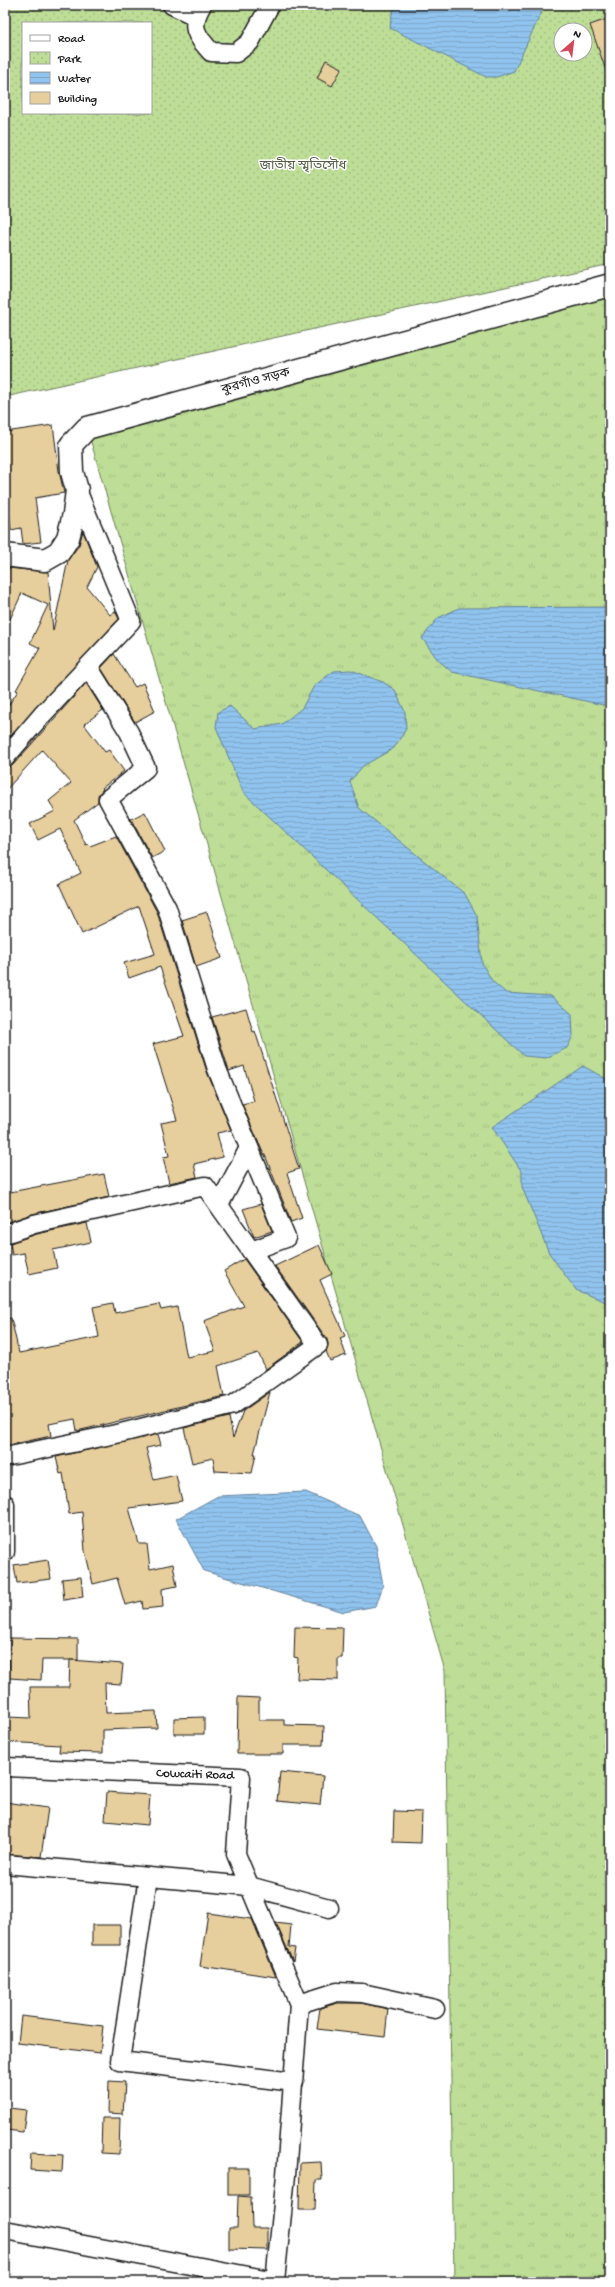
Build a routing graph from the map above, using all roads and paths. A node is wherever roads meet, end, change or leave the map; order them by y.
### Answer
1 (172, 5) edge
2 (270, 5) edge
3 (199, 11) edge
4 (610, 285) edge
5 (77, 490) junction
6 (5, 555) edge
7 (89, 668) junction
8 (5, 758) edge
9 (249, 1148) junction
10 (219, 1205) junction
11 (5, 1234) edge
12 (251, 1251) junction
13 (5, 1457) edge
14 (5, 1507) edge
15 (5, 1552) edge
16 (5, 1767) edge
17 (5, 1864) edge
18 (148, 1876) junction
19 (249, 1886) junction
20 (330, 1908) dead end
21 (299, 2004) junction
22 (435, 2009) dead end
23 (294, 2082) junction
24 (5, 2230) edge
25 (275, 2282) edge

1 - 3 street
2 - 3 street
4 - 5 street, কুরগাঁও সড়ক
5 - 6 street, কুরগাঁও সড়ক
5 - 7 street
7 - 8 street
7 - 9 street
9 - 10 street
9 - 12 street
10 - 11 street
10 - 12 street
12 - 13 street
14 - 15 street
16 - 19 street, Cowcaiti Road
17 - 18 street
18 - 19 street
18 - 23 street
19 - 20 street
19 - 21 street, Cowcaiti Road
21 - 22 street
21 - 23 street
23 - 25 street
24 - 25 street

